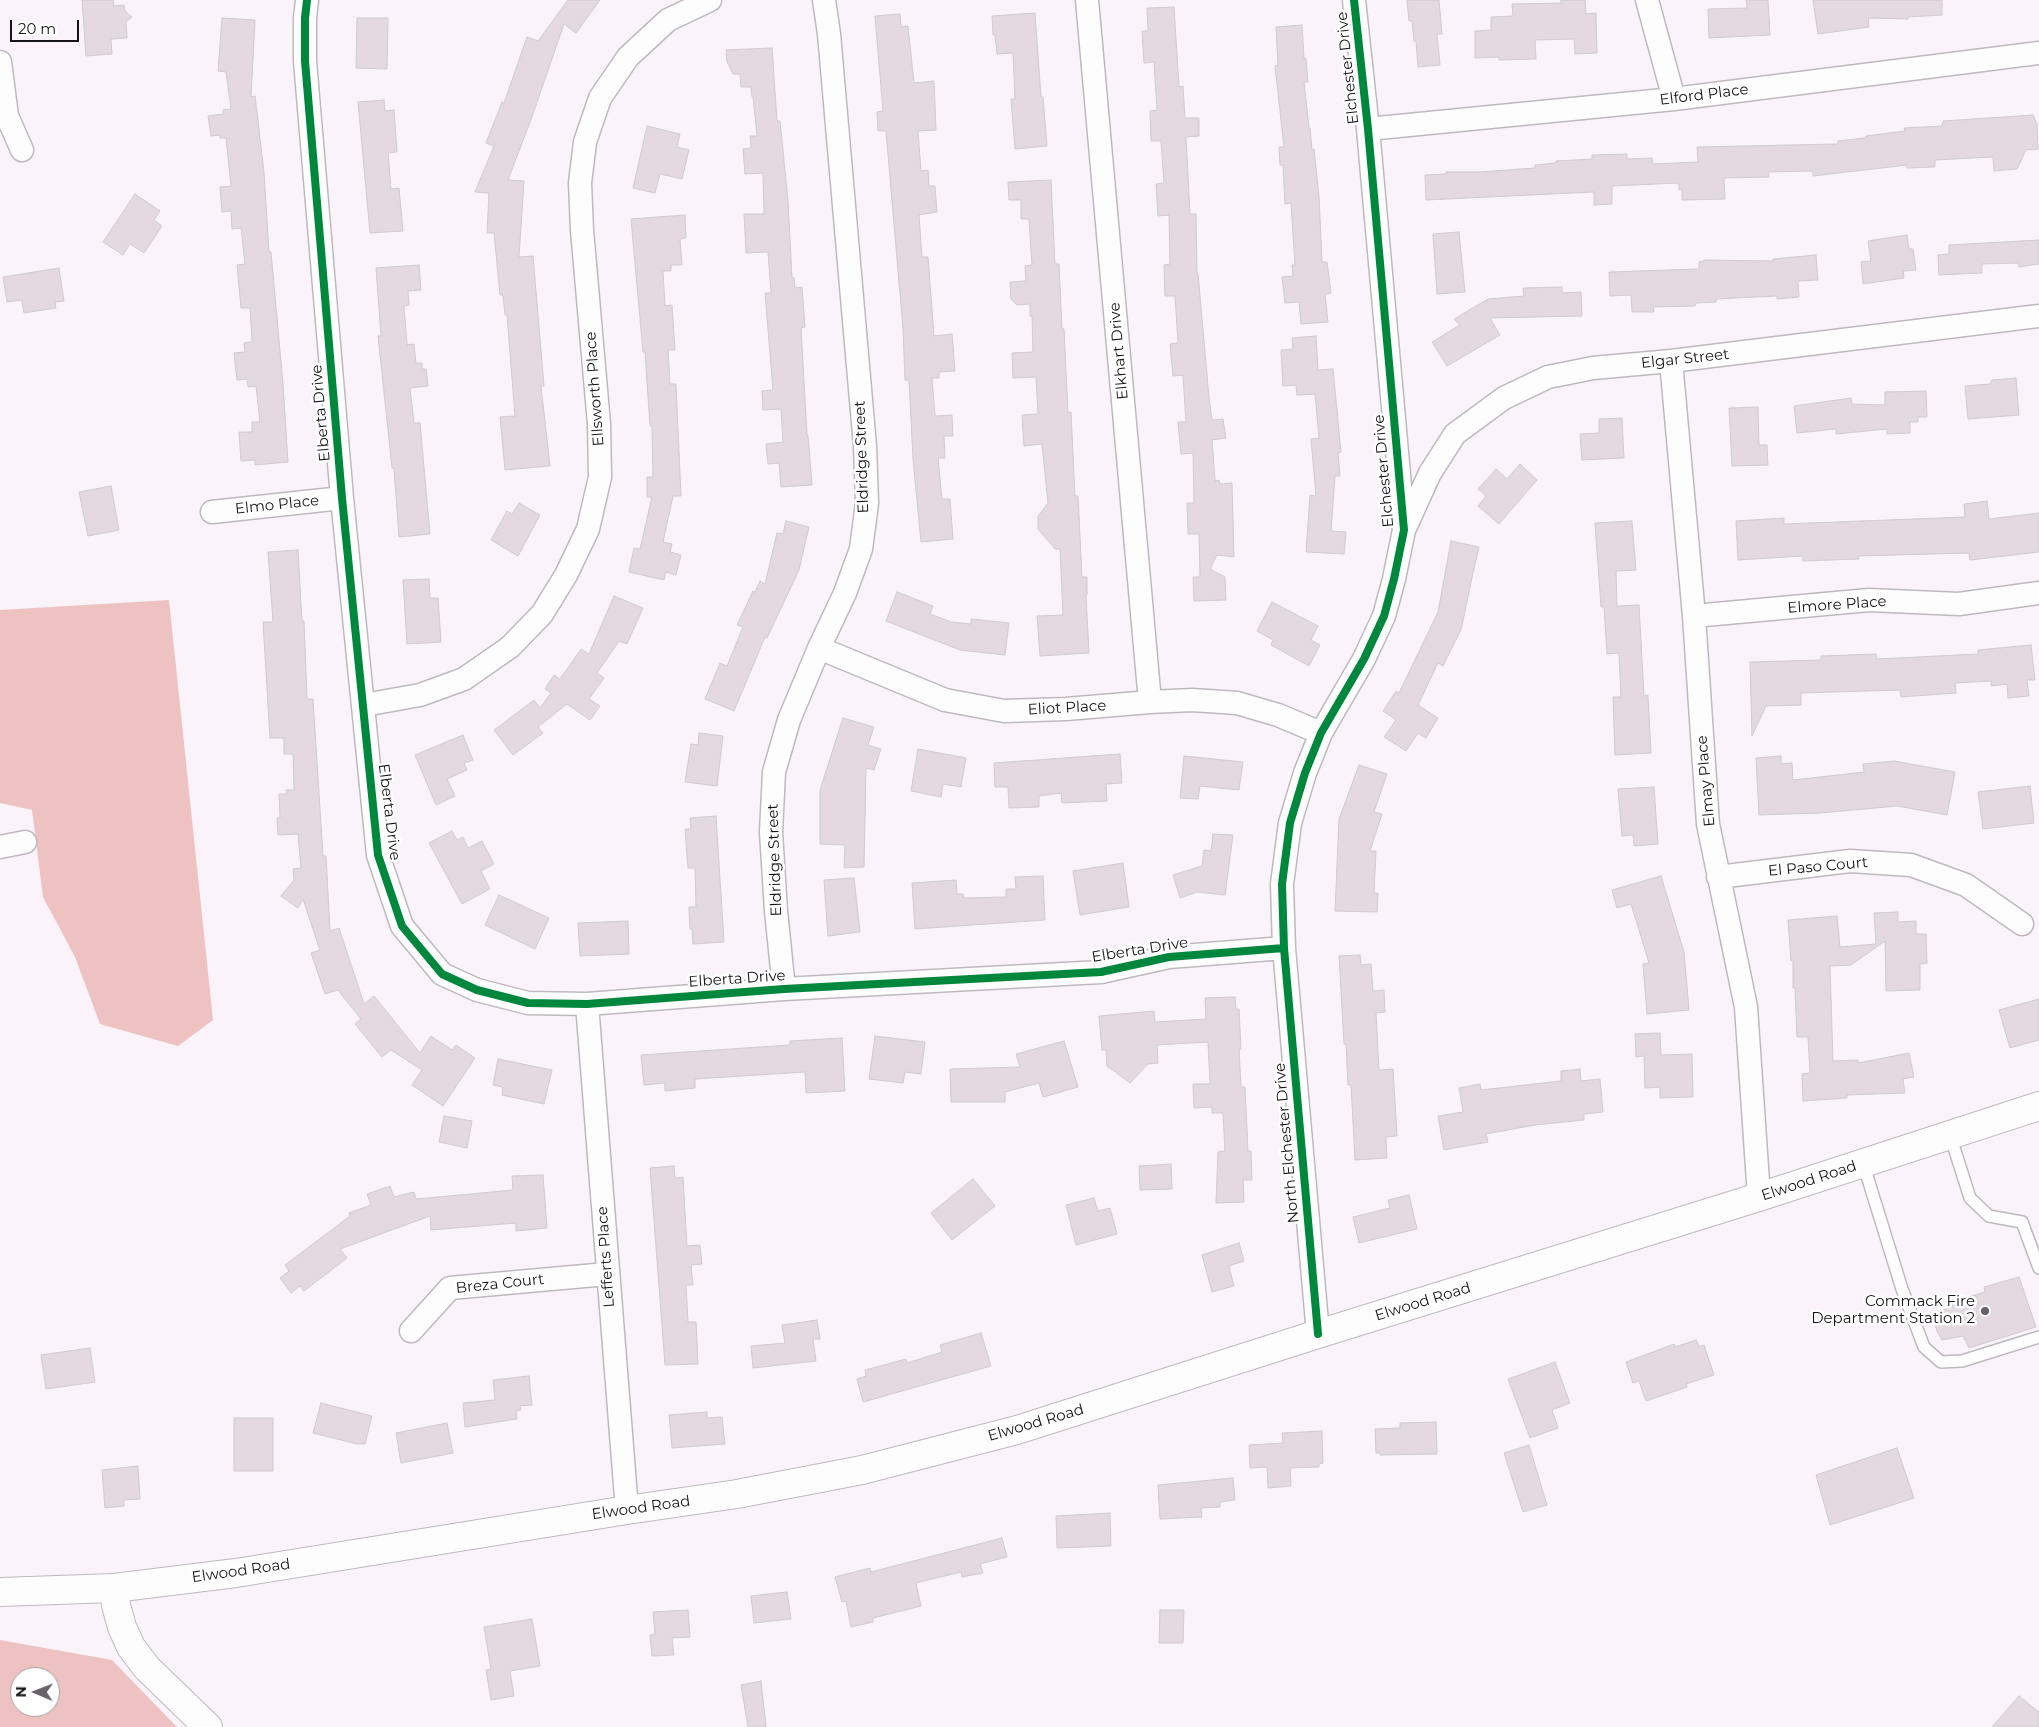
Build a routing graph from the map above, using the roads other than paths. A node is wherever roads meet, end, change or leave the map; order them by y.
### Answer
1 (307, 0) edge
2 (710, 0) edge
3 (824, 0) edge
4 (1087, 0) edge
5 (1354, 0) edge
6 (1648, 0) edge
7 (2039, 53) edge
8 (0, 62) edge
9 (1674, 99) junction
10 (1368, 129) junction
11 (22, 150) dead end
12 (2039, 316) edge
13 (1671, 361) junction
14 (342, 498) junction
15 (212, 512) dead end
16 (1404, 530) junction
17 (2039, 594) edge
18 (1694, 616) junction
19 (820, 648) junction
20 (1150, 702) junction
21 (364, 706) junction
22 (1321, 733) junction
23 (25, 842) dead end
24 (0, 847) edge
25 (1718, 877) junction
26 (2022, 924) dead end
27 (1284, 948) junction
28 (784, 989) junction
29 (587, 1004) junction
30 (2039, 1106) edge
31 (1950, 1135) junction
32 (1863, 1163) junction
33 (1759, 1197) junction
34 (2039, 1268) edge
35 (607, 1274) junction
36 (411, 1331) dead end
37 (1318, 1334) junction
38 (2039, 1337) edge
39 (627, 1510) junction
40 (114, 1588) junction
41 (0, 1592) edge
42 (208, 1727) edge

1 - 14 street, Elberta Drive
2 - 21 street, Ellsworth Place
3 - 19 street, Eldridge Street
4 - 20 street, Elkhart Drive
5 - 10 street, Elchester Drive
6 - 9 street
7 - 9 street, Elford Place
8 - 11 street
9 - 10 street, Elford Place
10 - 16 street, Elchester Drive
12 - 13 street, Elgar Street
13 - 16 street, Elgar Street
13 - 18 street, Elmay Place
14 - 15 street, Elmo Place
14 - 21 street, Elberta Drive
16 - 22 street, Elchester Drive
17 - 18 street, Elmore Place
18 - 25 street, Elmay Place
19 - 20 street, Eliot Place
19 - 28 street, Eldridge Street
20 - 22 street, Eliot Place
21 - 29 street, Elberta Drive
22 - 27 street, Elchester Drive
23 - 24 street
25 - 26 street, El Paso Court
25 - 33 street, Elmay Place
27 - 28 street, Elberta Drive
27 - 37 street, North Elchester Drive
28 - 29 street, Elberta Drive
29 - 35 street, Lefferts Place
30 - 31 main road, Elwood Road
31 - 32 main road, Elwood Road
31 - 34 lane
32 - 33 main road, Elwood Road
32 - 38 lane
33 - 37 main road, Elwood Road
35 - 36 street, Breza Court
35 - 39 street, Lefferts Place
37 - 39 main road, Elwood Road
39 - 40 main road, Elwood Road
40 - 41 main road, Elwood Road
40 - 42 main road

